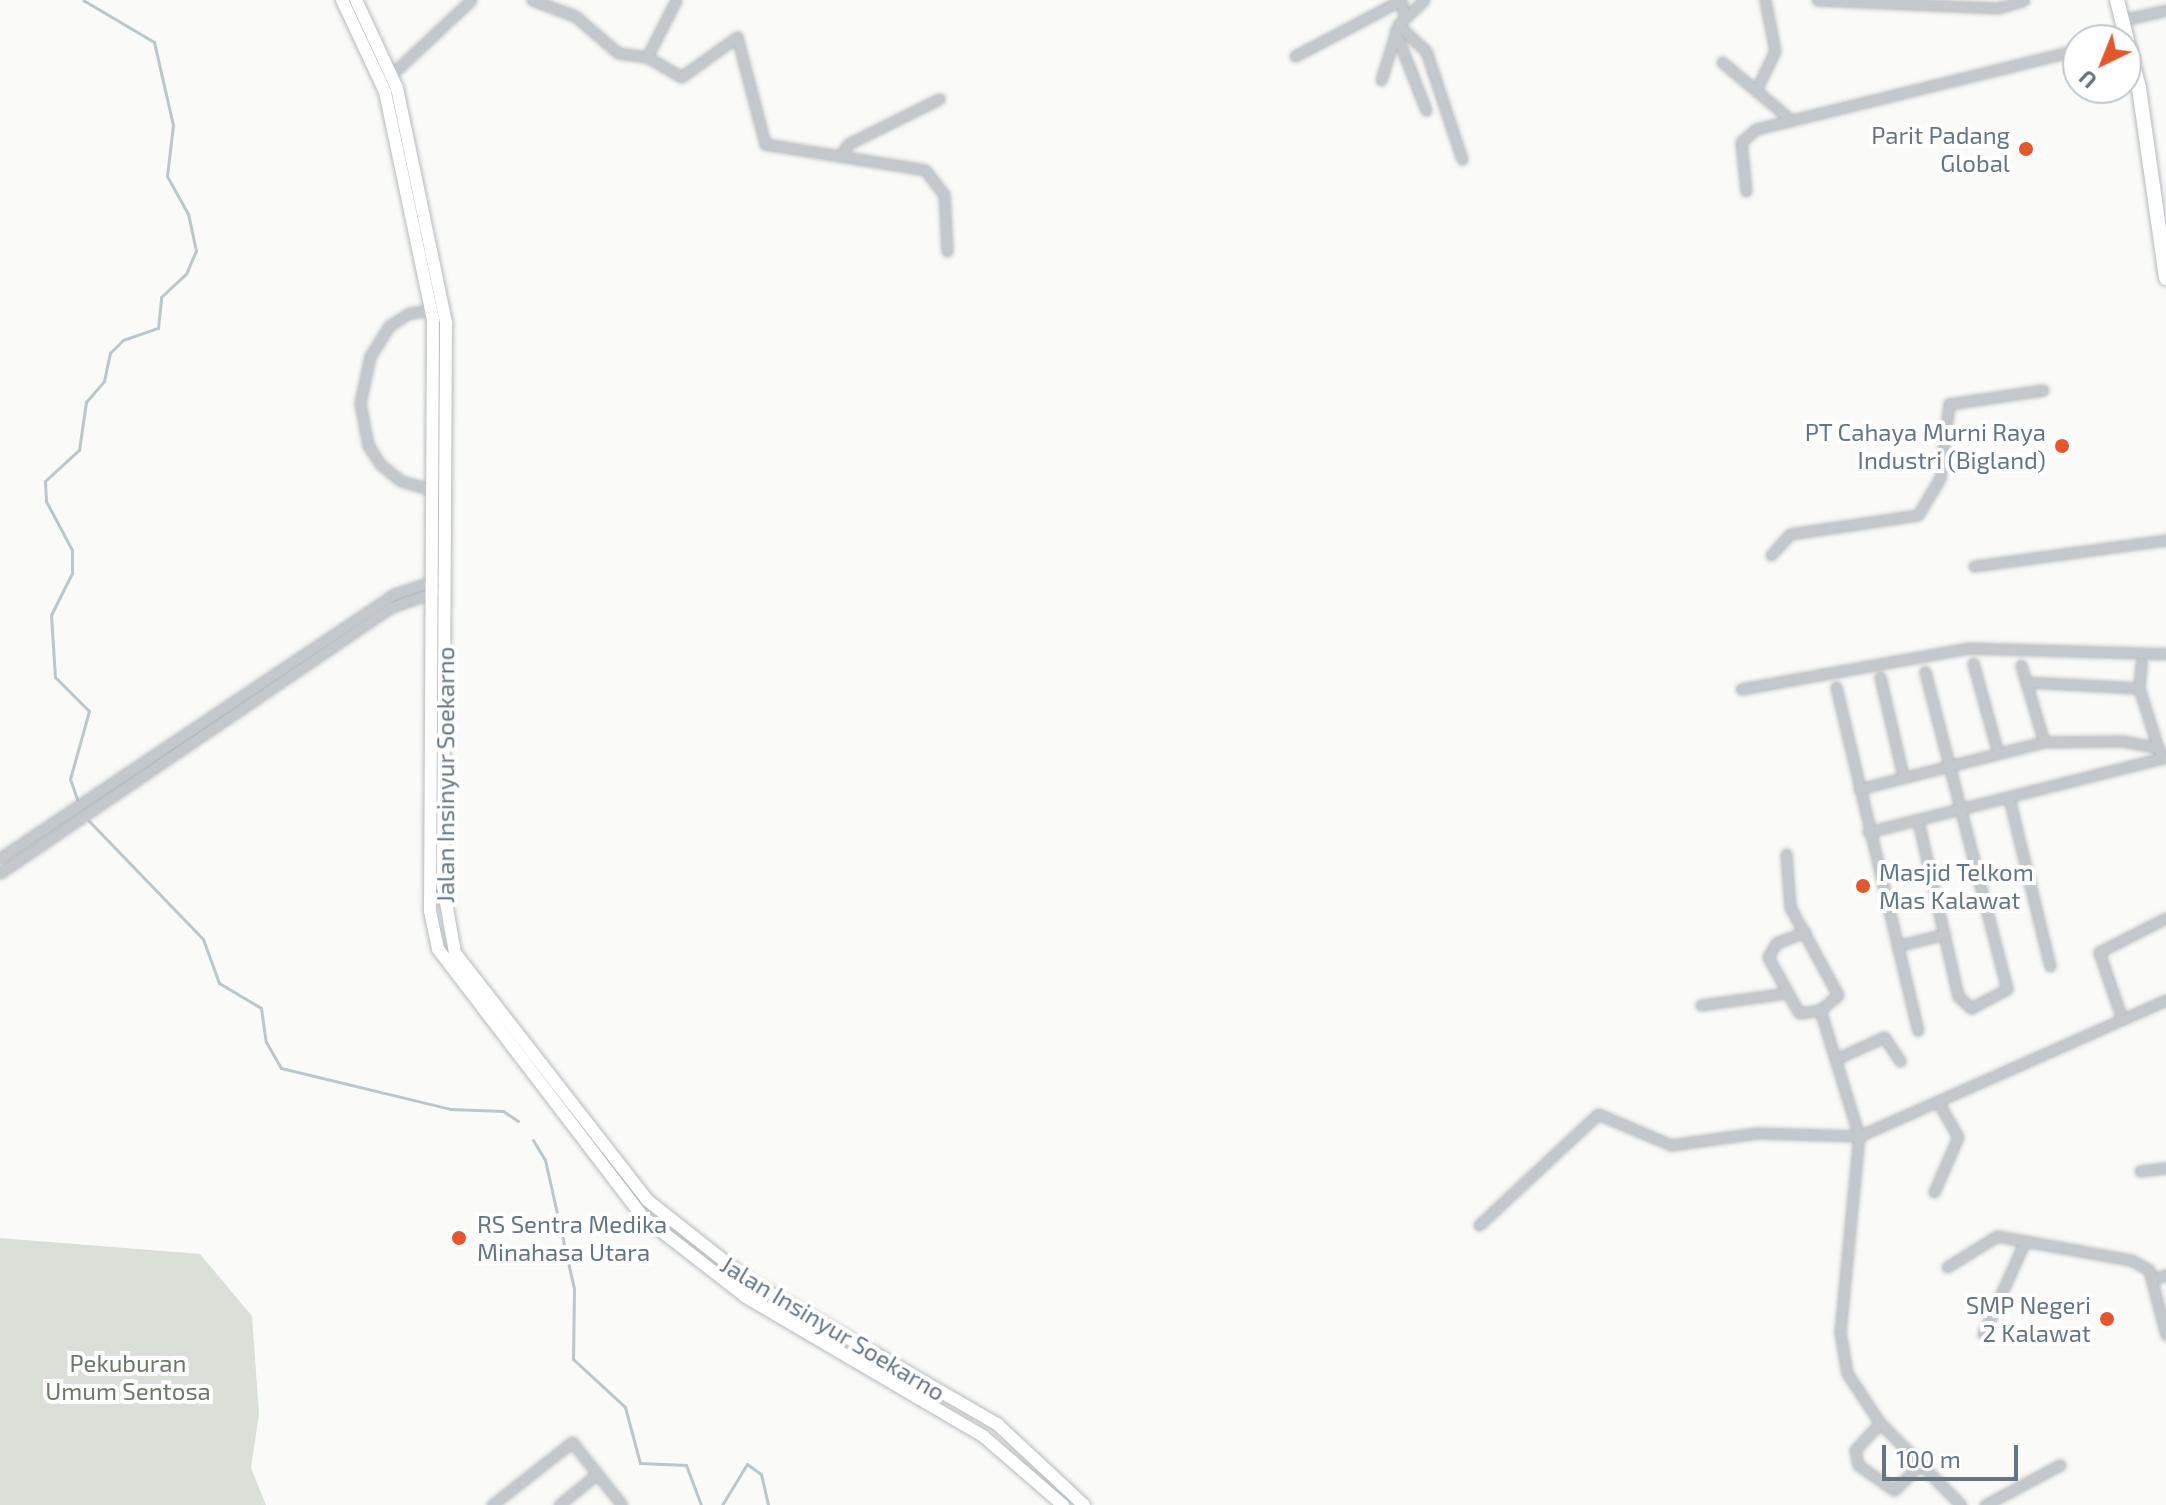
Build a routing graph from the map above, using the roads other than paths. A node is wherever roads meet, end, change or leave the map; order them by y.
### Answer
1 (342, 0) edge
2 (356, 0) edge
3 (471, 0) edge
4 (532, 0) edge
5 (676, 0) edge
6 (1424, 0) edge
7 (1765, 0) edge
8 (1817, 0) edge
9 (2024, 0) edge
10 (2117, 0) edge
11 (2166, 10) edge
12 (2123, 20) junction
13 (1399, 24) junction
14 (2123, 24) edge
15 (2062, 54) edge
16 (1295, 56) dead end
17 (647, 57) junction
18 (1722, 62) dead end
19 (392, 74) junction
20 (1381, 80) dead end
21 (1757, 88) junction
22 (939, 99) dead end
23 (2135, 104) edge
24 (1426, 110) dead end
25 (1791, 120) junction
26 (840, 156) junction
27 (1462, 159) dead end
28 (1746, 191) dead end
29 (947, 251) dead end
30 (2166, 278) edge
31 (431, 310) junction
32 (2043, 390) dead end
33 (433, 490) junction
34 (2166, 540) edge
35 (1771, 555) dead end
36 (1974, 566) dead end
37 (438, 585) junction
38 (2166, 654) edge
39 (1973, 663) dead end
40 (2141, 663) dead end
41 (2021, 665) dead end
42 (1925, 671) dead end
43 (1880, 677) dead end
44 (2026, 682) junction
45 (1836, 687) dead end
46 (2139, 688) junction
47 (1741, 689) dead end
48 (2044, 742) junction
49 (1998, 753) junction
50 (2162, 754) edge
51 (1948, 765) junction
52 (1903, 776) junction
53 (1859, 789) junction
54 (2009, 798) junction
55 (88, 802) junction
56 (1965, 809) junction
57 (95, 812) junction
58 (1918, 821) junction
59 (1868, 832) junction
60 (1786, 854) dead end
61 (0, 858) edge
62 (0, 873) edge
63 (2166, 918) edge
64 (1805, 932) junction
65 (1944, 934) junction
66 (1897, 946) junction
67 (2050, 966) dead end
68 (1786, 993) junction
69 (2166, 1000) edge
70 (1701, 1005) dead end
71 (1820, 1010) junction
72 (2121, 1016) junction
73 (1918, 1030) dead end
74 (1838, 1058) junction
75 (1900, 1061) dead end
76 (1938, 1102) junction
77 (1859, 1136) junction
78 (603, 1148) junction
79 (592, 1157) junction
80 (2166, 1168) edge
81 (2140, 1171) dead end
82 (1934, 1192) dead end
83 (1479, 1225) dead end
84 (2025, 1241) junction
85 (1947, 1267) dead end
86 (2166, 1275) edge
87 (2152, 1279) junction
88 (1983, 1334) dead end
89 (2166, 1335) edge
90 (1880, 1423) junction
91 (1921, 1464) junction
92 (2060, 1465) dead end
93 (597, 1474) junction
94 (492, 1505) edge
95 (559, 1505) edge
96 (622, 1505) edge
97 (1063, 1505) edge
98 (1084, 1505) edge
99 (1961, 1505) edge
100 (1985, 1505) edge

1 - 31 main road, Jalan Insinyur Soekarno
2 - 19 main road, Jalan Insinyur Soekarno
3 - 19 street
4 - 17 street
5 - 17 street
6 - 13 street
7 - 21 street
8 - 9 street
10 - 12 highway
11 - 12 street
12 - 14 highway
13 - 16 street
13 - 20 street
13 - 24 street
13 - 27 street
15 - 25 street
17 - 26 street
18 - 21 street
19 - 37 main road, Jalan Insinyur Soekarno
21 - 25 street
22 - 26 street
23 - 30 highway
25 - 28 street
26 - 29 street
31 - 33 main road, Jalan Insinyur Soekarno
31 - 33 street
32 - 35 street
33 - 37 main road, Jalan Insinyur Soekarno
34 - 36 street
37 - 55 street
37 - 57 street
37 - 78 main road, Jalan Insinyur Soekarno
37 - 79 main road, Jalan Insinyur Soekarno
38 - 47 street
39 - 49 street
40 - 46 street
41 - 44 street
42 - 51 street
43 - 52 street
44 - 46 street
44 - 48 street
45 - 53 street
46 - 50 street
48 - 49 street
48 - 50 street
49 - 51 street
50 - 54 street
51 - 52 street
51 - 56 street
52 - 53 street
53 - 59 street
54 - 56 street
54 - 67 street
55 - 57 street
55 - 61 street
56 - 58 street
56 - 65 street
57 - 62 street
58 - 59 street
58 - 65 street
59 - 66 street
60 - 64 street
63 - 72 street
64 - 68 street
64 - 71 street
65 - 66 street
66 - 73 street
68 - 70 street
68 - 71 street
69 - 72 street
71 - 74 street
72 - 76 street
74 - 75 street
74 - 77 street
76 - 77 street
76 - 82 street
77 - 83 street
77 - 90 street
78 - 79 main road
78 - 98 main road, Jalan Insinyur Soekarno
79 - 97 main road, Jalan Insinyur Soekarno
80 - 81 street
84 - 85 street
84 - 87 street
84 - 88 street
86 - 87 street
87 - 89 street
90 - 91 street
90 - 91 street
91 - 99 street
92 - 100 street
93 - 94 street
93 - 95 street
93 - 96 street

